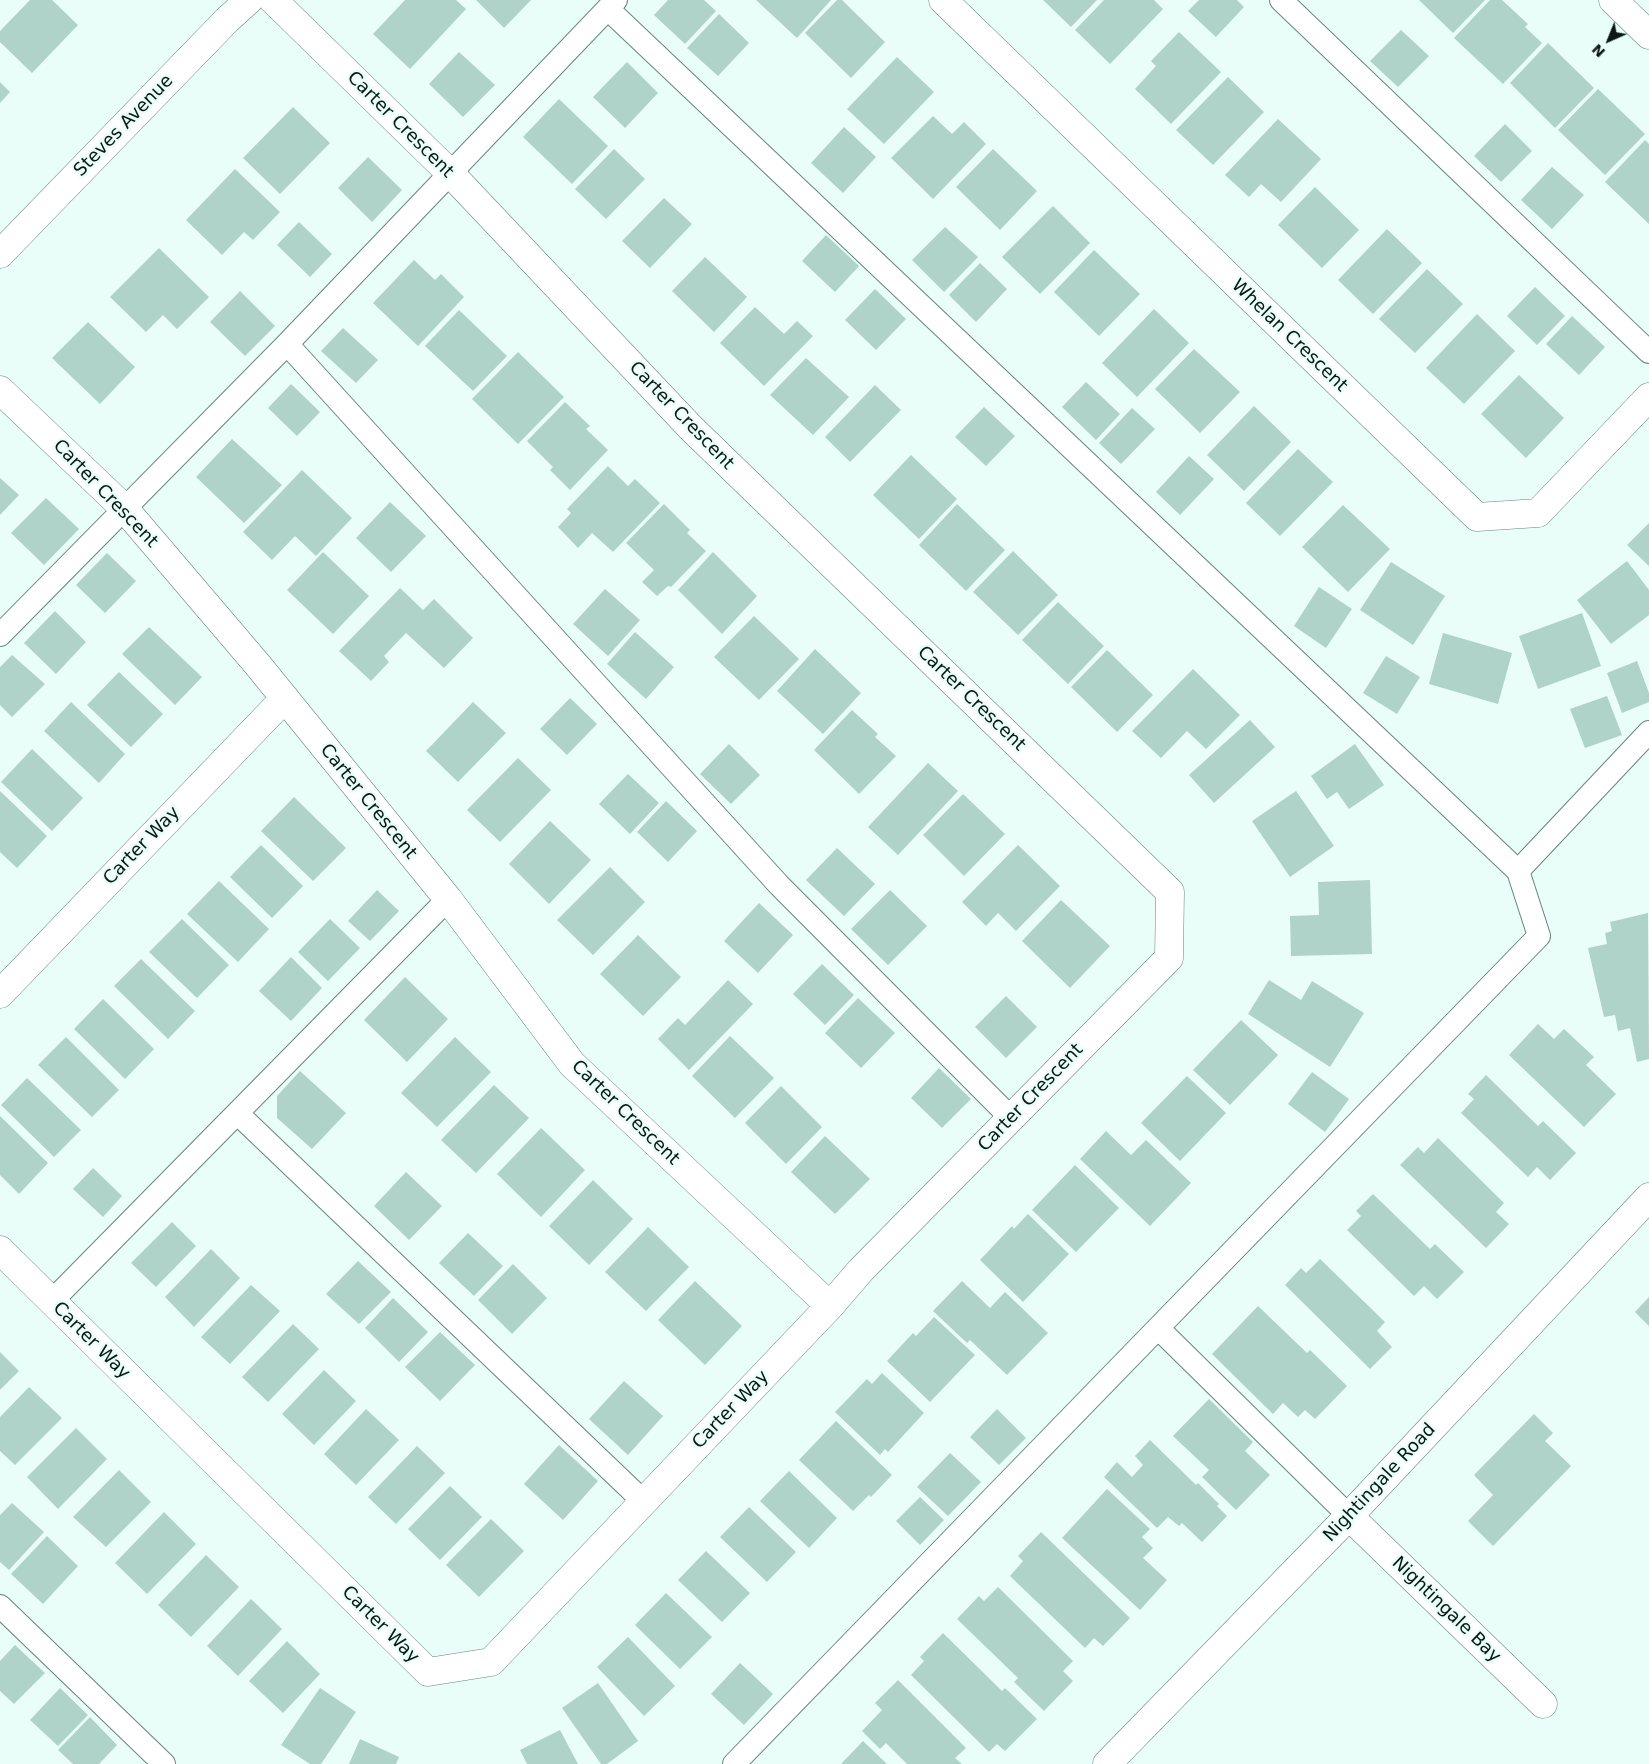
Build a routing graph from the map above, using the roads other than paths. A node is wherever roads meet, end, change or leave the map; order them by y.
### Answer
1 (249, 0) edge
2 (273, 0) edge
3 (943, 0) edge
4 (1281, 0) edge
5 (1613, 0) edge
6 (612, 4) edge
7 (1649, 35) edge
8 (450, 174) junction
9 (0, 254) edge
10 (287, 344) junction
11 (1649, 352) edge
12 (0, 390) edge
13 (1649, 397) edge
14 (124, 508) junction
15 (0, 635) edge
16 (285, 698) junction
17 (1649, 732) edge
18 (1518, 871) junction
19 (448, 899) junction
20 (0, 994) edge
21 (238, 1113) junction
22 (1012, 1119) junction
23 (1649, 1196) edge
24 (0, 1250) edge
25 (52, 1302) junction
26 (830, 1306) junction
27 (1158, 1328) junction
28 (643, 1501) junction
29 (1349, 1516) junction
30 (0, 1606) edge
31 (1543, 1704) dead end
32 (164, 1764) edge
33 (734, 1764) edge
34 (1107, 1764) edge

1 - 9 street, Steves Avenue
2 - 8 street, Carter Crescent
3 - 13 street, Whelan Crescent
4 - 11 lane
5 - 7 street
6 - 8 lane
6 - 18 lane
8 - 10 lane
8 - 22 street, Carter Crescent
10 - 14 lane
10 - 22 lane
12 - 14 street, Carter Crescent
14 - 15 lane
14 - 16 street, Carter Crescent
16 - 19 street, Carter Crescent
16 - 20 street, Carter Way
17 - 18 lane
18 - 27 lane
19 - 21 lane
19 - 26 street, Carter Crescent
21 - 25 lane
21 - 28 lane
22 - 26 street, Carter Crescent
23 - 29 street, Nightingale Road
24 - 25 street, Carter Way
25 - 28 street, Carter Way
26 - 28 street, Carter Way
27 - 29 lane
27 - 33 lane
29 - 31 street, Nightingale Bay
29 - 34 street, Nightingale Road
30 - 32 lane

